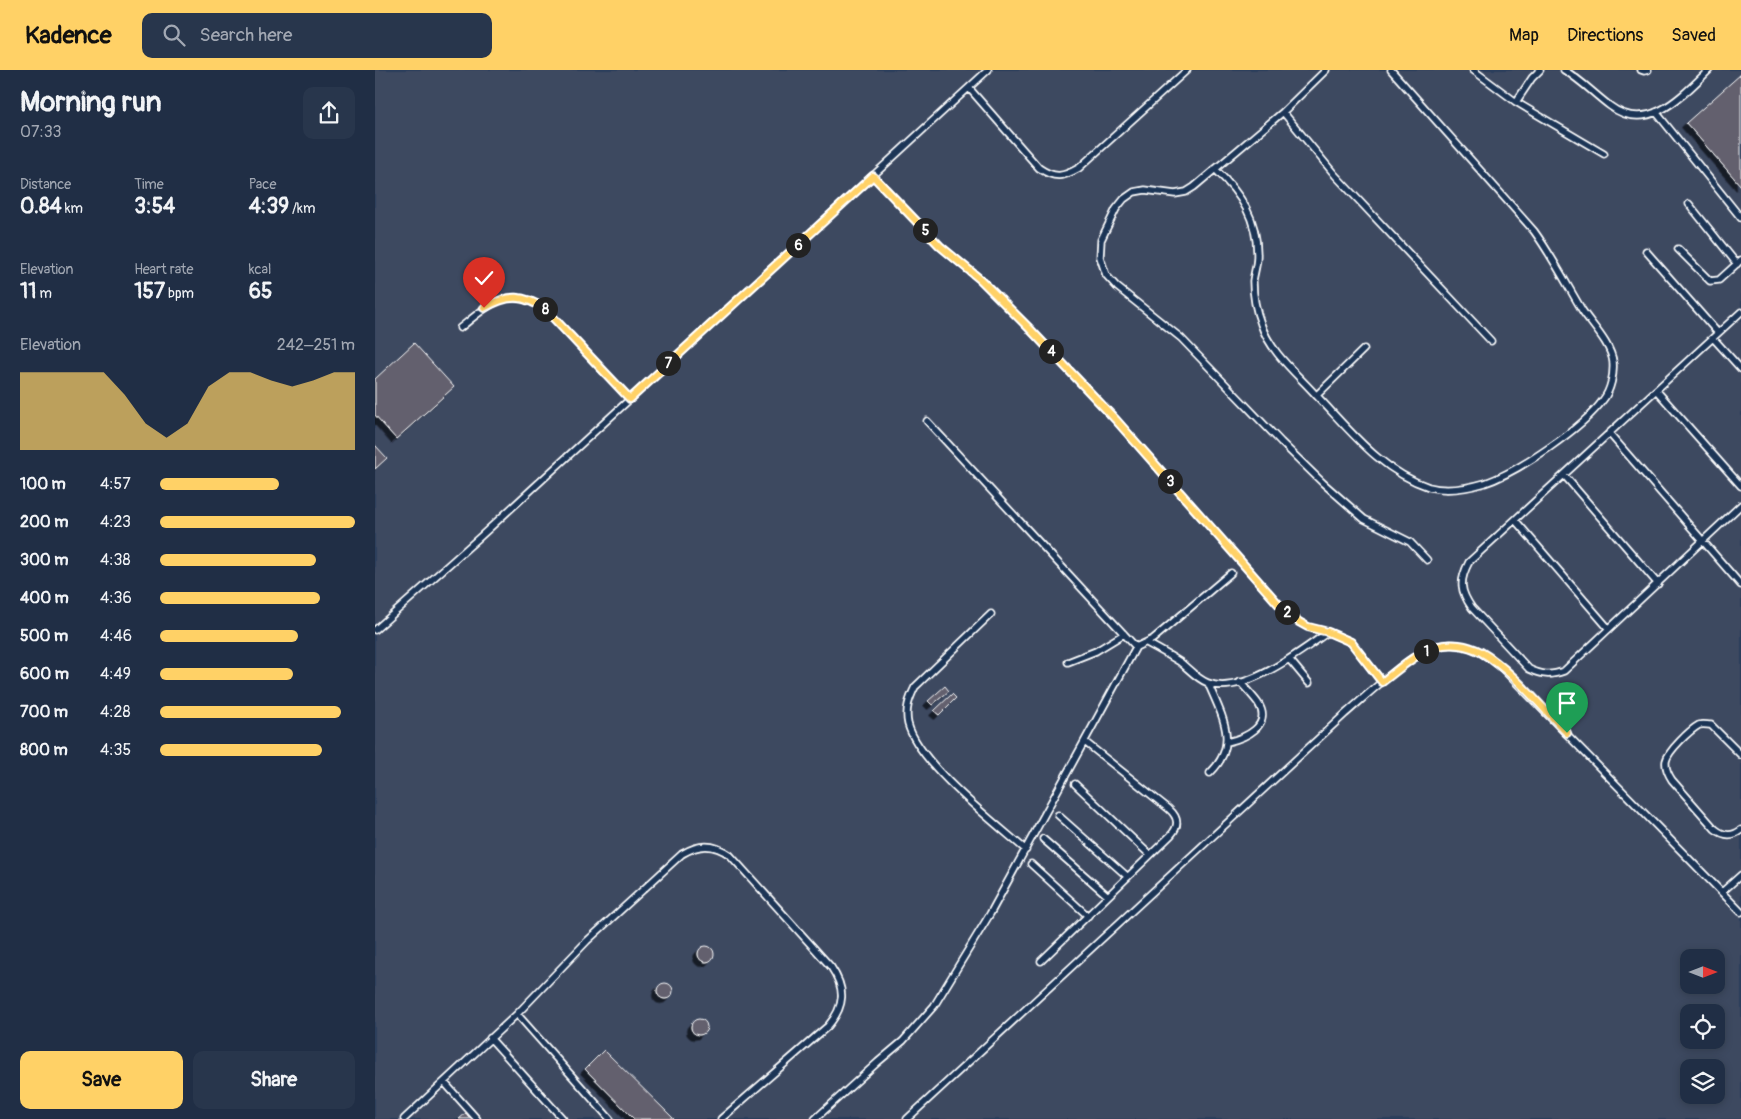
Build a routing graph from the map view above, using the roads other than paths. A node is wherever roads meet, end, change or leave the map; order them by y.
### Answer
1 (988, 70) edge
2 (1187, 70) edge
3 (1326, 70) edge
4 (1391, 70) edge
5 (1473, 70) edge
6 (1540, 70) edge
7 (1564, 70) edge
8 (1641, 70) edge
9 (1648, 70) edge
10 (1709, 70) edge
11 (969, 88) junction
12 (1516, 102) junction
13 (1283, 112) junction
14 (1656, 112) junction
15 (1604, 154) dead end
16 (1215, 169) junction
17 (873, 176) junction
18 (1689, 204) dead end
19 (1741, 218) edge
20 (1678, 249) dead end
21 (1646, 250) dead end
22 (1739, 262) edge
23 (1741, 312) edge
24 (460, 328) dead end
25 (1718, 333) junction
26 (1713, 338) junction
27 (1491, 341) dead end
28 (1364, 349) dead end
29 (1741, 370) edge
30 (1656, 390) junction
31 (1317, 395) junction
32 (630, 399) junction
33 (927, 421) dead end
34 (1609, 433) junction
35 (1564, 475) junction
36 (1741, 486) edge
37 (1741, 505) edge
38 (1515, 520) junction
39 (1703, 541) junction
40 (1427, 560) dead end
41 (1231, 573) dead end
42 (1658, 584) junction
43 (1741, 584) edge
44 (991, 614) dead end
45 (1609, 629) junction
46 (375, 630) edge
47 (1328, 632) junction
48 (1124, 634) junction
49 (1147, 643) junction
50 (1136, 648) junction
51 (1289, 659) junction
52 (1068, 662) dead end
53 (1240, 682) junction
54 (1382, 682) junction
55 (1209, 683) junction
56 (1309, 683) dead end
57 (1085, 742) junction
58 (1227, 742) junction
59 (1741, 755) edge
60 (1210, 773) dead end
61 (1075, 784) dead end
62 (1059, 814) dead end
63 (1741, 830) edge
64 (1043, 839) dead end
65 (1026, 850) junction
66 (1150, 856) junction
67 (1031, 864) dead end
68 (1741, 875) edge
69 (1128, 877) junction
70 (1722, 892) junction
71 (1108, 896) junction
72 (1741, 912) edge
73 (1088, 916) junction
74 (1041, 961) dead end
75 (517, 1014) junction
76 (490, 1038) junction
77 (443, 1082) junction
78 (404, 1119) edge
79 (477, 1119) edge
80 (563, 1119) edge
81 (610, 1119) edge
82 (721, 1119) edge
83 (815, 1119) edge
84 (907, 1119) edge

1 - 11 lane
2 - 11 lane
3 - 13 lane
4 - 31 lane
5 - 12 lane
6 - 12 lane
7 - 14 lane
8 - 9 lane
10 - 14 lane
11 - 17 lane
12 - 15 lane
13 - 16 lane
13 - 27 lane
14 - 19 lane
16 - 31 lane
16 - 40 lane
17 - 32 lane
17 - 47 lane
18 - 22 lane
20 - 22 lane
21 - 25 lane
23 - 25 lane
24 - 32 lane
25 - 26 lane
26 - 29 lane
26 - 30 lane
28 - 31 lane
30 - 34 lane
30 - 36 lane
32 - 46 lane
33 - 48 lane
34 - 35 lane
34 - 39 lane
35 - 38 lane
35 - 42 lane
37 - 39 lane
38 - 45 lane
38 - 45 lane
39 - 42 lane
39 - 43 lane
41 - 49 lane
42 - 45 lane
44 - 65 lane
47 - 51 lane
47 - 54 lane
48 - 50 lane
48 - 52 lane
49 - 50 lane
49 - 55 lane
50 - 57 lane
51 - 53 lane
51 - 56 lane
53 - 55 lane
53 - 58 lane
54 - 70 lane
54 - 84 lane
55 - 58 lane
57 - 65 lane
57 - 66 lane
58 - 60 lane
59 - 63 lane
61 - 66 lane
62 - 69 lane
64 - 71 lane
65 - 83 lane
66 - 69 lane
67 - 73 lane
68 - 70 lane
69 - 71 lane
70 - 72 lane
71 - 73 lane
73 - 74 lane
75 - 76 lane
75 - 81 lane
75 - 82 lane
76 - 77 lane
76 - 80 lane
77 - 78 lane
77 - 79 lane

